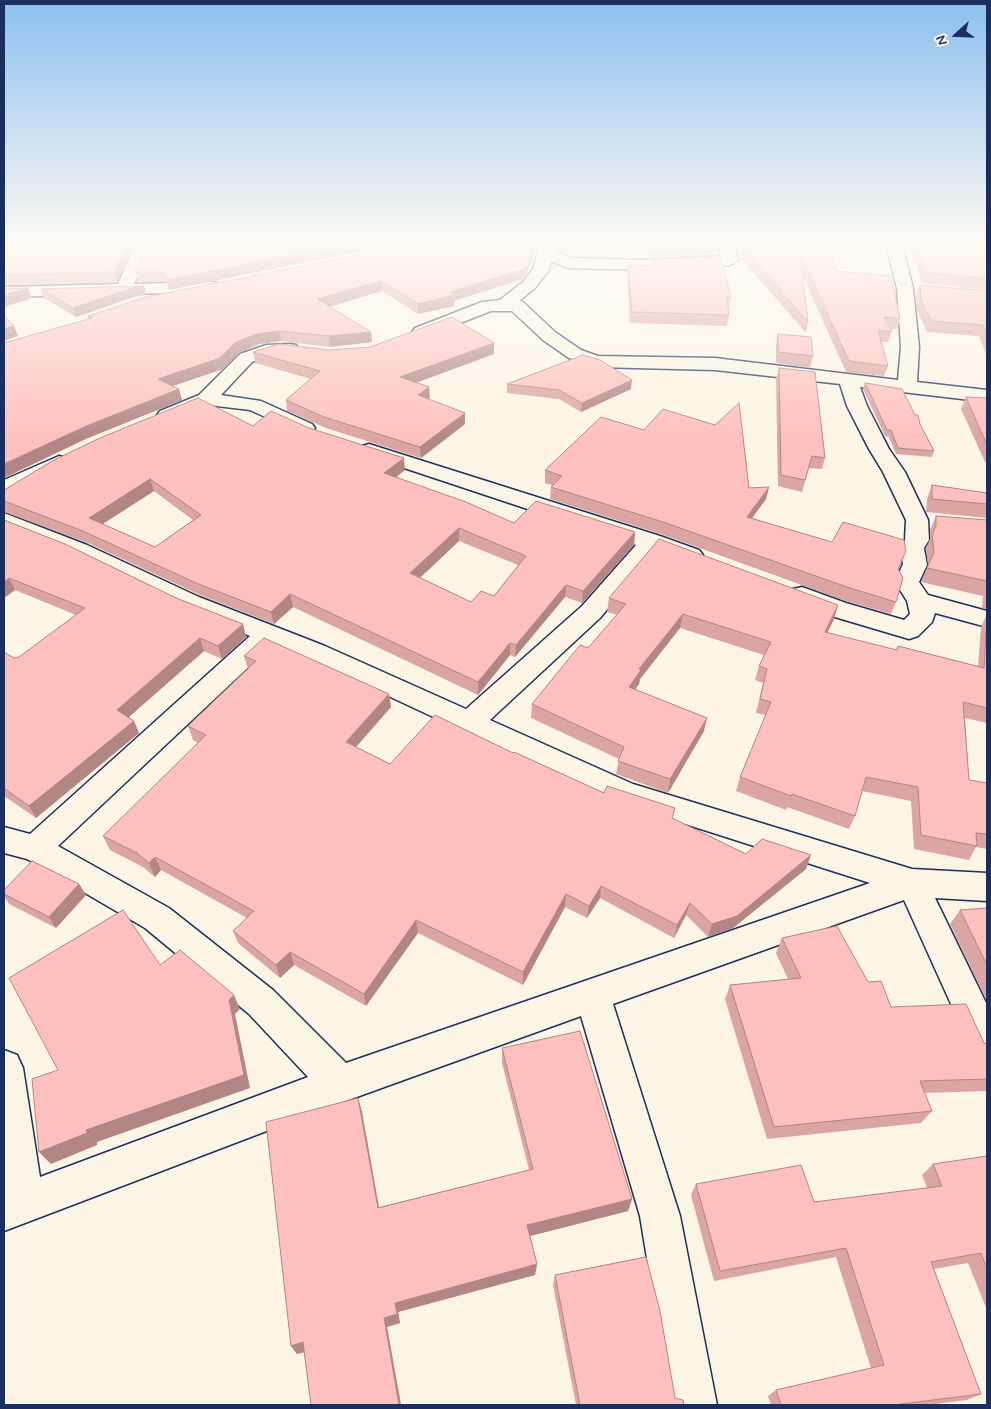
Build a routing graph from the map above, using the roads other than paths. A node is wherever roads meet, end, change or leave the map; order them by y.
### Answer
1 (476, 311) edge
2 (522, 311) edge
3 (907, 311) edge
4 (407, 337) edge
5 (310, 352) edge
6 (848, 379) junction
7 (907, 388) junction
8 (987, 396) edge
9 (206, 399) junction
10 (151, 421) edge
11 (71, 456) edge
12 (4, 488) edge
13 (4, 520) edge
14 (652, 541) junction
15 (708, 561) edge
16 (782, 588) edge
17 (919, 601) junction
18 (987, 619) edge
19 (268, 634) junction
20 (468, 723) junction
21 (19, 844) edge
22 (912, 883) junction
23 (987, 887) edge
24 (592, 994) junction
25 (987, 1043) edge
26 (4, 1068) edge
27 (340, 1084) junction
28 (14, 1207) edge
29 (694, 1405) edge

1 - 4 street
2 - 6 street
3 - 7 street
5 - 9 street
6 - 7 street
6 - 17 street
7 - 8 street
9 - 10 street
9 - 14 street
11 - 12 street
13 - 19 street
14 - 15 street
14 - 20 street
16 - 17 street
17 - 18 street
19 - 20 street
19 - 21 street
20 - 22 street
21 - 27 street
22 - 23 street
22 - 24 street
22 - 25 street
24 - 27 street
24 - 29 street
26 - 28 street
27 - 28 street

